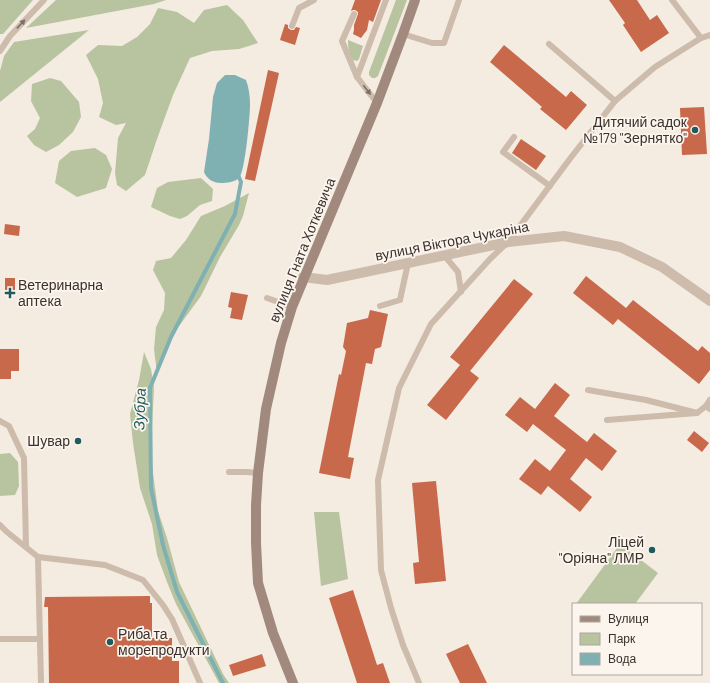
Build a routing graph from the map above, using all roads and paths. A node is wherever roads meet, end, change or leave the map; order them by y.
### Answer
1 (44, 0) edge
2 (314, 0) edge
3 (386, 0) edge
4 (414, 0) edge
5 (458, 0) edge
6 (672, 0) edge
7 (354, 14) dead end
8 (292, 26) dead end
9 (403, 34) junction
10 (710, 35) edge
11 (701, 38) junction
12 (549, 44) dead end
13 (0, 51) edge
14 (357, 77) junction
15 (616, 101) junction
16 (377, 103) junction
17 (514, 137) dead end
18 (550, 186) junction
19 (508, 242) junction
20 (444, 256) junction
21 (408, 263) junction
22 (303, 277) junction
23 (461, 292) junction
24 (267, 298) dead end
25 (710, 301) edge
26 (380, 306) dead end
27 (292, 307) junction
28 (588, 390) dead end
29 (710, 400) edge
30 (708, 407) edge
31 (697, 413) junction
32 (607, 420) dead end
33 (0, 421) edge
34 (229, 472) dead end
35 (258, 473) junction
36 (0, 525) edge
37 (26, 546) junction
38 (38, 557) junction
39 (40, 639) junction
40 (0, 640) edge
41 (41, 683) edge
42 (200, 683) edge
43 (293, 683) edge
44 (419, 683) edge

13 -> 1 lane
2 - 8 lane
3 - 14 lane
4 - 9 street, вулиця Гната Хоткевича
5 - 9 lane
6 - 11 lane
7 - 14 lane
9 - 16 street, вулиця Гната Хоткевича
10 - 11 lane
11 - 15 lane
12 - 15 lane
14 -> 16 lane
15 - 18 lane
16 - 22 street, вулиця Гната Хоткевича
17 - 18 lane
18 - 19 lane
19 - 20 street, вулиця Віктора Чукаріна
19 - 23 lane
19 - 25 street, вулиця Віктора Чукаріна
20 - 21 street, вулиця Віктора Чукаріна
20 - 23 lane
21 - 22 street, вулиця Віктора Чукаріна
21 - 26 lane
22 - 27 street, вулиця Гната Хоткевича
23 - 44 lane
24 - 27 lane
27 - 35 street, вулиця Гната Хоткевича
28 - 31 lane
29 - 30 lane
30 - 31 lane
31 - 32 lane
33 - 37 lane
34 - 35 lane
35 - 43 street, вулиця Гната Хоткевича
36 - 37 lane
37 - 38 lane
38 - 39 lane
38 - 42 lane
39 - 40 lane
39 - 41 lane

